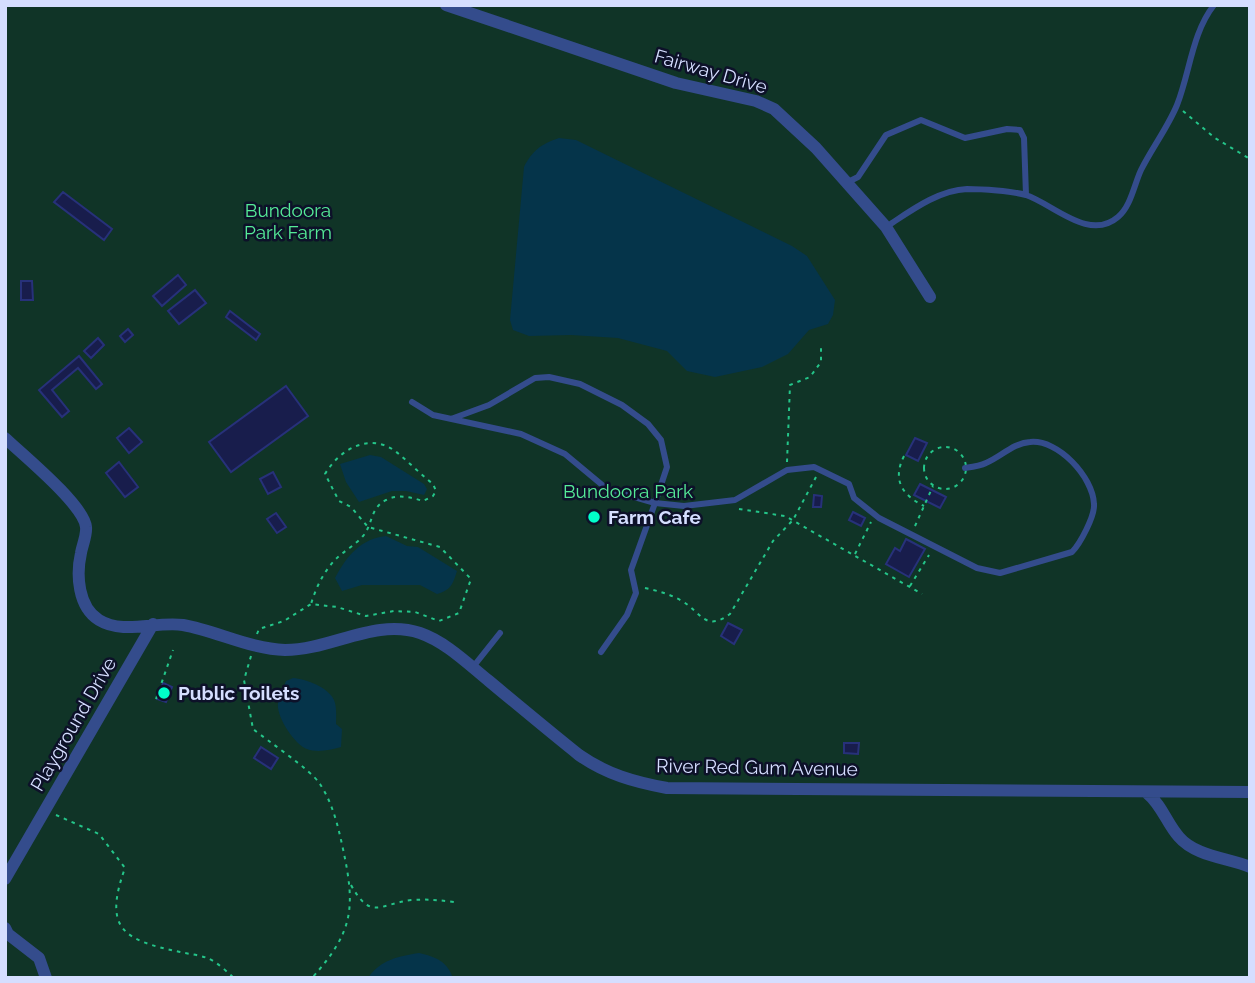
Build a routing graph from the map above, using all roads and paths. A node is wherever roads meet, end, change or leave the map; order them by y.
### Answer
1 (446, 5) edge
2 (1214, 5) edge
3 (1177, 106) junction
4 (1250, 159) edge
5 (848, 182) junction
6 (1026, 195) junction
7 (886, 227) junction
8 (930, 297) dead end
9 (821, 344) dead end
10 (412, 402) dead end
11 (452, 419) junction
12 (5, 438) edge
13 (904, 456) dead end
14 (965, 468) junction
15 (787, 470) junction
16 (820, 470) junction
17 (933, 485) junction
18 (726, 501) junction
19 (655, 503) junction
20 (924, 506) junction
21 (875, 515) junction
22 (793, 520) junction
23 (368, 527) junction
24 (911, 535) junction
25 (934, 546) junction
26 (854, 555) junction
27 (634, 585) junction
28 (910, 587) junction
29 (922, 594) dead end
30 (311, 604) junction
31 (153, 624) junction
32 (500, 634) dead end
33 (253, 644) junction
34 (173, 650) dead end
35 (601, 652) dead end
36 (473, 667) junction
37 (156, 699) dead end
38 (1250, 792) edge
39 (1147, 793) junction
40 (46, 809) junction
41 (1250, 867) edge
42 (5, 879) edge
43 (350, 884) junction
44 (454, 902) dead end
45 (5, 928) edge
46 (46, 978) edge
47 (234, 978) edge
48 (312, 978) edge

1 - 5 street, Fairway Drive
2 - 3 lane
3 - 4 path
3 - 6 lane
5 - 6 lane
5 - 7 street, Fairway Drive
6 - 7 lane
7 - 8 street, Fairway Drive
9 - 15 path
10 - 11 lane
11 - 19 lane
11 - 19 lane
12 - 31 street, River Red Gum Avenue
13 - 20 path
14 - 17 path
14 - 17 path
14 - 25 lane
15 - 16 lane
15 - 18 lane
16 - 21 lane
16 - 22 path
17 - 20 path
18 - 19 lane
18 - 22 path
19 - 27 lane
20 - 24 path
21 - 24 lane
21 - 26 path
22 - 26 path
22 - 27 path
23 - 23 path
23 - 30 path
23 - 30 path
24 - 25 lane
25 - 28 path
26 - 28 path
27 - 35 lane
28 - 29 path
30 - 33 path
31 - 33 street, River Red Gum Avenue
31 - 40 street, Playground Drive
32 - 36 lane
33 - 36 street, River Red Gum Avenue
33 - 43 path
34 - 37 path
36 - 39 street, River Red Gum Avenue
38 - 39 street, River Red Gum Avenue
39 - 41 street
40 - 42 street, Playground Drive
40 - 47 path
43 - 44 path
43 - 48 path
45 - 46 street

